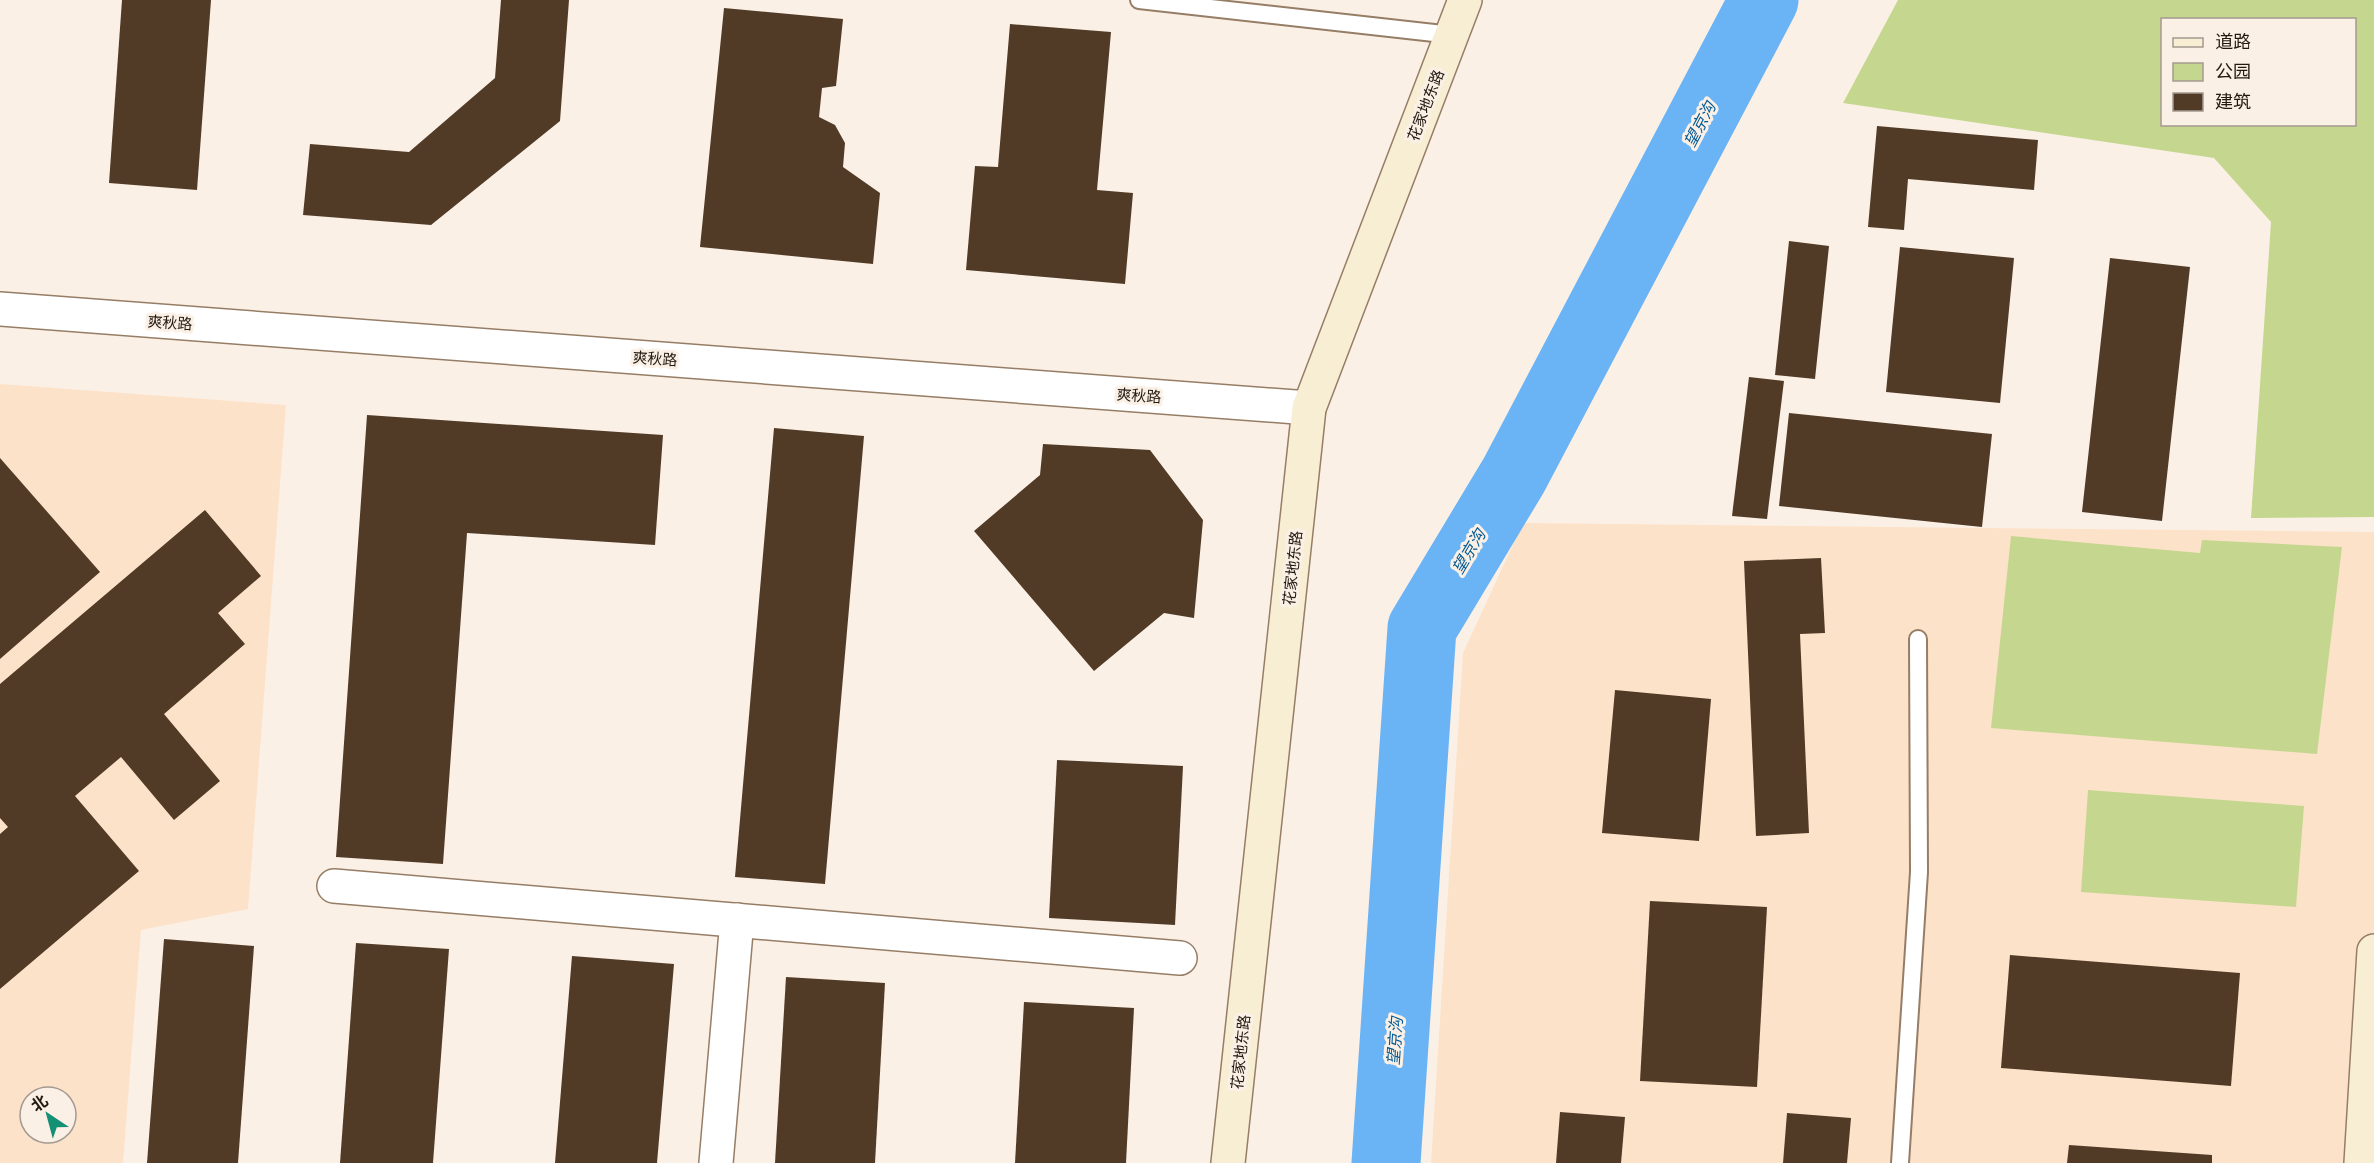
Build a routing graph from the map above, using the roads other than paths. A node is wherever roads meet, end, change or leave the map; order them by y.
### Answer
1 (1139, 0) edge
2 (1466, 0) edge
3 (1452, 34) junction
4 (0, 309) edge
5 (1310, 408) junction
6 (1918, 639) dead end
7 (334, 886) dead end
8 (737, 920) junction
9 (2374, 951) edge
10 (1180, 958) dead end
11 (716, 1163) edge
12 (1228, 1163) edge
13 (1900, 1163) edge
14 (2361, 1163) edge

1 - 3 lane
2 - 3 street, 花家地东路
3 - 5 street, 花家地东路
4 - 5 street, 爽秋路
5 - 12 street, 花家地东路
6 - 13 lane
7 - 8 street
8 - 10 street
8 - 11 street
9 - 14 street

